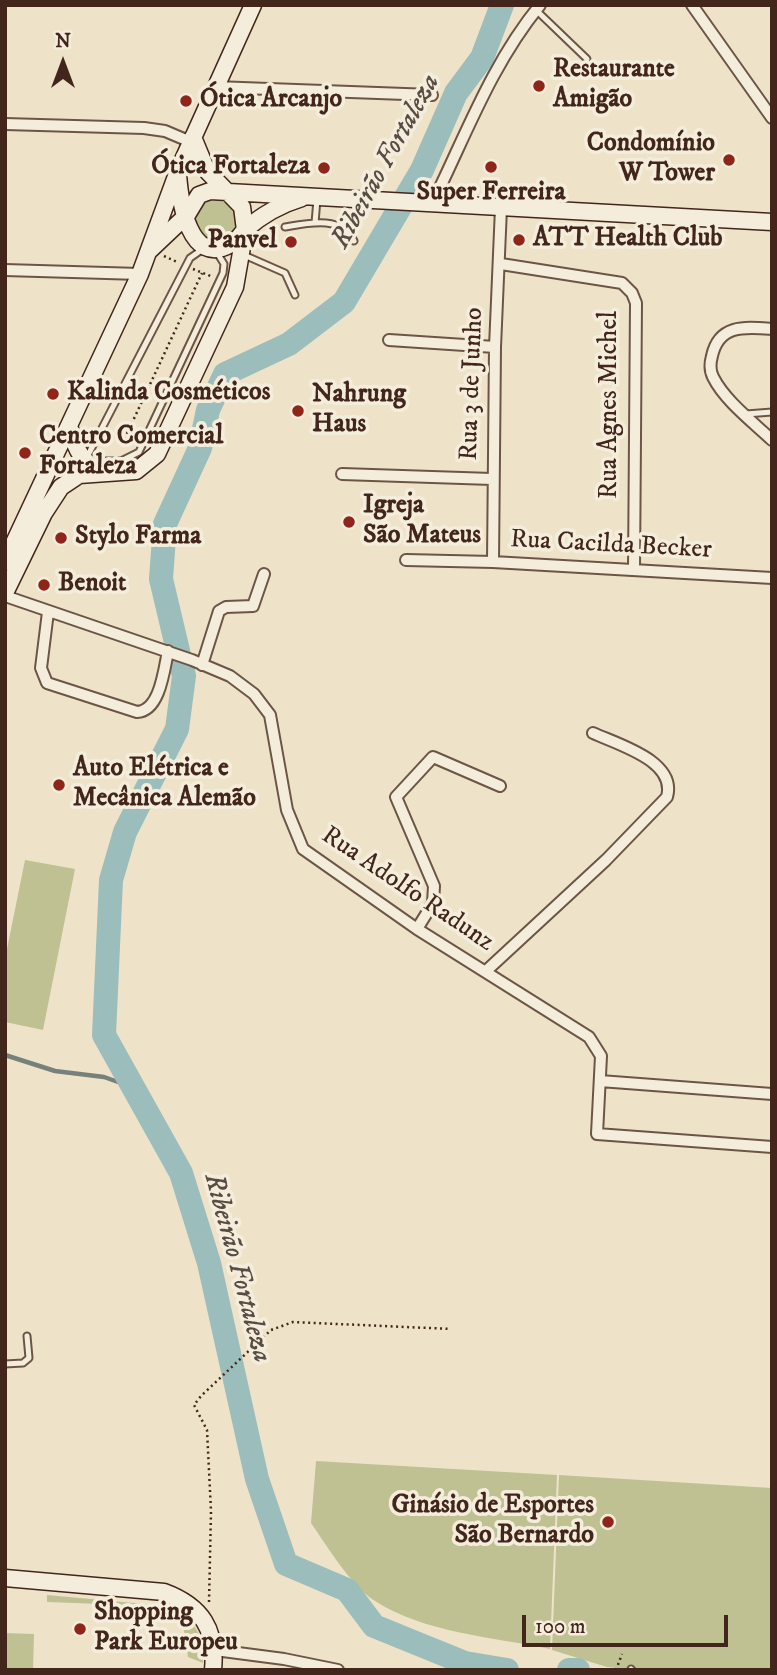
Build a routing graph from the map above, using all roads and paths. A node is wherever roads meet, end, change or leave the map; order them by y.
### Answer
1 (253, 5) edge
2 (692, 5) edge
3 (538, 8) edge
4 (587, 59) dead end
5 (215, 87) junction
6 (432, 95) dead end
7 (772, 118) edge
8 (5, 124) edge
9 (192, 139) junction
10 (178, 171) junction
11 (223, 190) junction
12 (314, 196) junction
13 (425, 203) junction
14 (501, 208) junction
15 (187, 215) junction
16 (772, 222) edge
17 (315, 223) junction
18 (285, 227) dead end
19 (244, 230) junction
20 (354, 241) dead end
21 (210, 248) junction
22 (150, 250) junction
23 (241, 254) junction
24 (501, 264) junction
25 (5, 270) edge
26 (202, 273) dead end
27 (140, 274) junction
28 (295, 295) dead end
29 (772, 329) edge
30 (389, 340) dead end
31 (495, 347) junction
32 (772, 412) edge
33 (746, 414) junction
34 (70, 429) junction
35 (102, 430) junction
36 (772, 440) edge
37 (82, 468) junction
38 (342, 474) dead end
39 (492, 479) junction
40 (406, 560) dead end
41 (5, 562) edge
42 (493, 562) junction
43 (634, 570) junction
44 (264, 574) dead end
45 (772, 578) edge
46 (5, 594) edge
47 (48, 612) junction
48 (170, 652) junction
49 (197, 663) junction
50 (593, 733) dead end
51 (500, 786) dead end
52 (416, 929) junction
53 (486, 971) junction
54 (600, 1082) junction
55 (772, 1094) edge
56 (772, 1147) edge
57 (451, 1329) dead end
58 (27, 1336) dead end
59 (5, 1364) edge
60 (5, 1578) edge
61 (206, 1622) junction
62 (215, 1650) junction
63 (622, 1654) dead end
64 (213, 1670) edge
65 (338, 1670) edge
66 (616, 1670) edge

1 - 5 main road
2 - 7 street
3 - 4 lane
3 - 13 street
5 - 6 street
5 - 9 main road
8 - 9 street
9 - 10 main road
9 - 11 main road
10 - 15 main road
10 - 22 main road
11 - 12 main road
11 - 15 main road
11 - 19 main road
12 - 13 main road
12 - 17 lane
12 - 19 main road
13 - 14 main road
14 - 16 main road
14 - 24 street, Rua 3 de Junho
15 - 21 main road
15 - 22 main road
17 - 18 lane
17 - 20 lane
19 - 21 main road
19 - 23 main road
21 - 35 lane
21 - 37 lane
22 - 27 main road
23 - 28 lane
23 - 37 main road
24 - 31 street, Rua 3 de Junho
24 - 43 street, Rua Agnes Michel
25 - 27 street
26 - 35 path
27 - 34 main road
29 - 33 street
30 - 31 street
31 - 39 street, Rua 3 de Junho
32 - 33 lane
33 - 36 street
34 - 37 main road
34 - 41 main road
35 - 37 lane
37 - 46 main road
38 - 39 street
39 - 42 street, Rua 3 de Junho
40 - 42 street, Rua Cacilda Becker
42 - 43 street, Rua Cacilda Becker
43 - 45 street, Rua Cacilda Becker
44 - 49 street
46 - 47 street, Rua Adolfo Radunz
47 - 48 street, Rua Adolfo Radunz
47 - 48 street
48 - 49 street, Rua Adolfo Radunz
49 - 52 street, Rua Adolfo Radunz
50 - 53 street
51 - 52 street
52 - 53 street, Rua Adolfo Radunz
53 - 54 street, Rua Adolfo Radunz
54 - 55 street
54 - 56 street, Rua Adolfo Radunz
57 - 61 path
58 - 59 lane
60 - 61 main road
61 - 62 main road
62 - 64 main road
62 - 65 street
63 - 66 path

